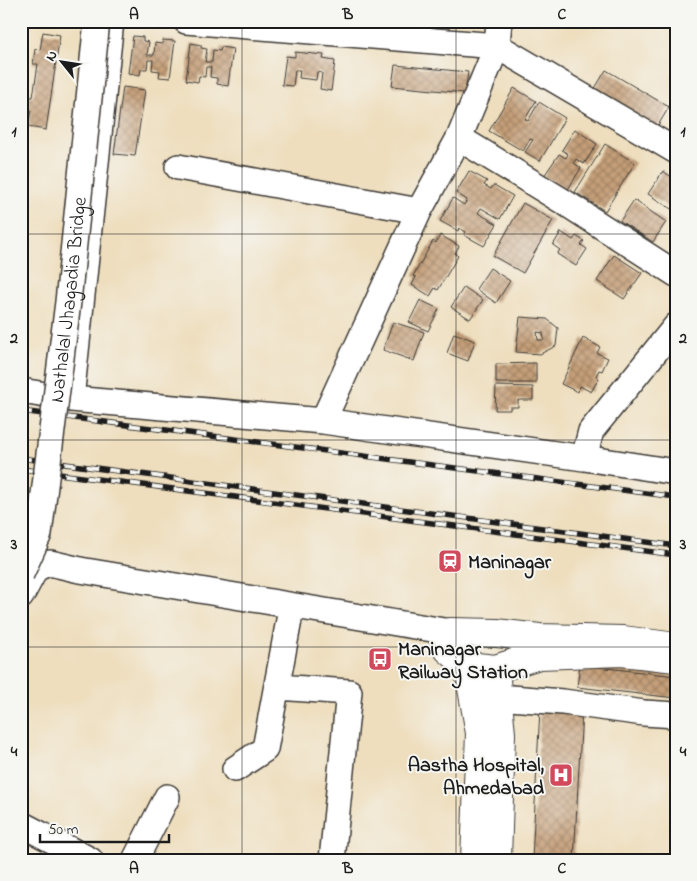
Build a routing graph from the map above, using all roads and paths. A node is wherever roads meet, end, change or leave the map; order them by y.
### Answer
1 (86, 21) edge
2 (97, 21) edge
3 (111, 21) edge
4 (186, 21) edge
5 (499, 21) edge
6 (496, 46) junction
7 (459, 138) junction
8 (676, 151) edge
9 (178, 167) dead end
10 (419, 211) junction
11 (676, 274) edge
12 (676, 326) edge
13 (21, 392) edge
14 (70, 399) junction
15 (324, 421) junction
16 (584, 458) junction
17 (676, 472) edge
18 (21, 546) edge
19 (26, 568) edge
20 (21, 596) edge
21 (289, 620) junction
22 (539, 646) junction
23 (676, 647) edge
24 (455, 649) junction
25 (676, 658) edge
26 (495, 669) junction
27 (276, 687) junction
28 (498, 697) junction
29 (676, 715) edge
30 (235, 769) dead end
31 (167, 797) dead end
32 (21, 824) edge
33 (90, 860) edge
34 (134, 860) edge
35 (332, 860) edge
36 (475, 860) edge
37 (487, 860) edge
38 (497, 860) edge

1 - 18 street, Nathalal Jhagadia Bridge
2 - 19 street, Nathalal Jhagadia Bridge, bridge
3 - 14 street
4 - 6 street
5 - 6 street
6 - 7 street
6 - 8 street
7 - 10 street
7 - 11 street
9 - 10 street
10 - 15 street
12 - 16 street
13 - 14 street
14 - 15 street
15 - 16 street
16 - 17 street
19 - 20 street, Nathalal Jhagadia Bridge
19 - 21 street
19 - 24 street
21 - 24 street
21 - 27 street
22 - 23 main road
22 - 24 main road
22 - 25 main road
22 - 26 main road
24 - 26 main road
24 - 36 main road
26 - 28 main road
27 - 30 street
27 - 35 street
28 - 29 street
28 - 37 street
28 - 38 main road
31 - 34 street
32 - 33 street

